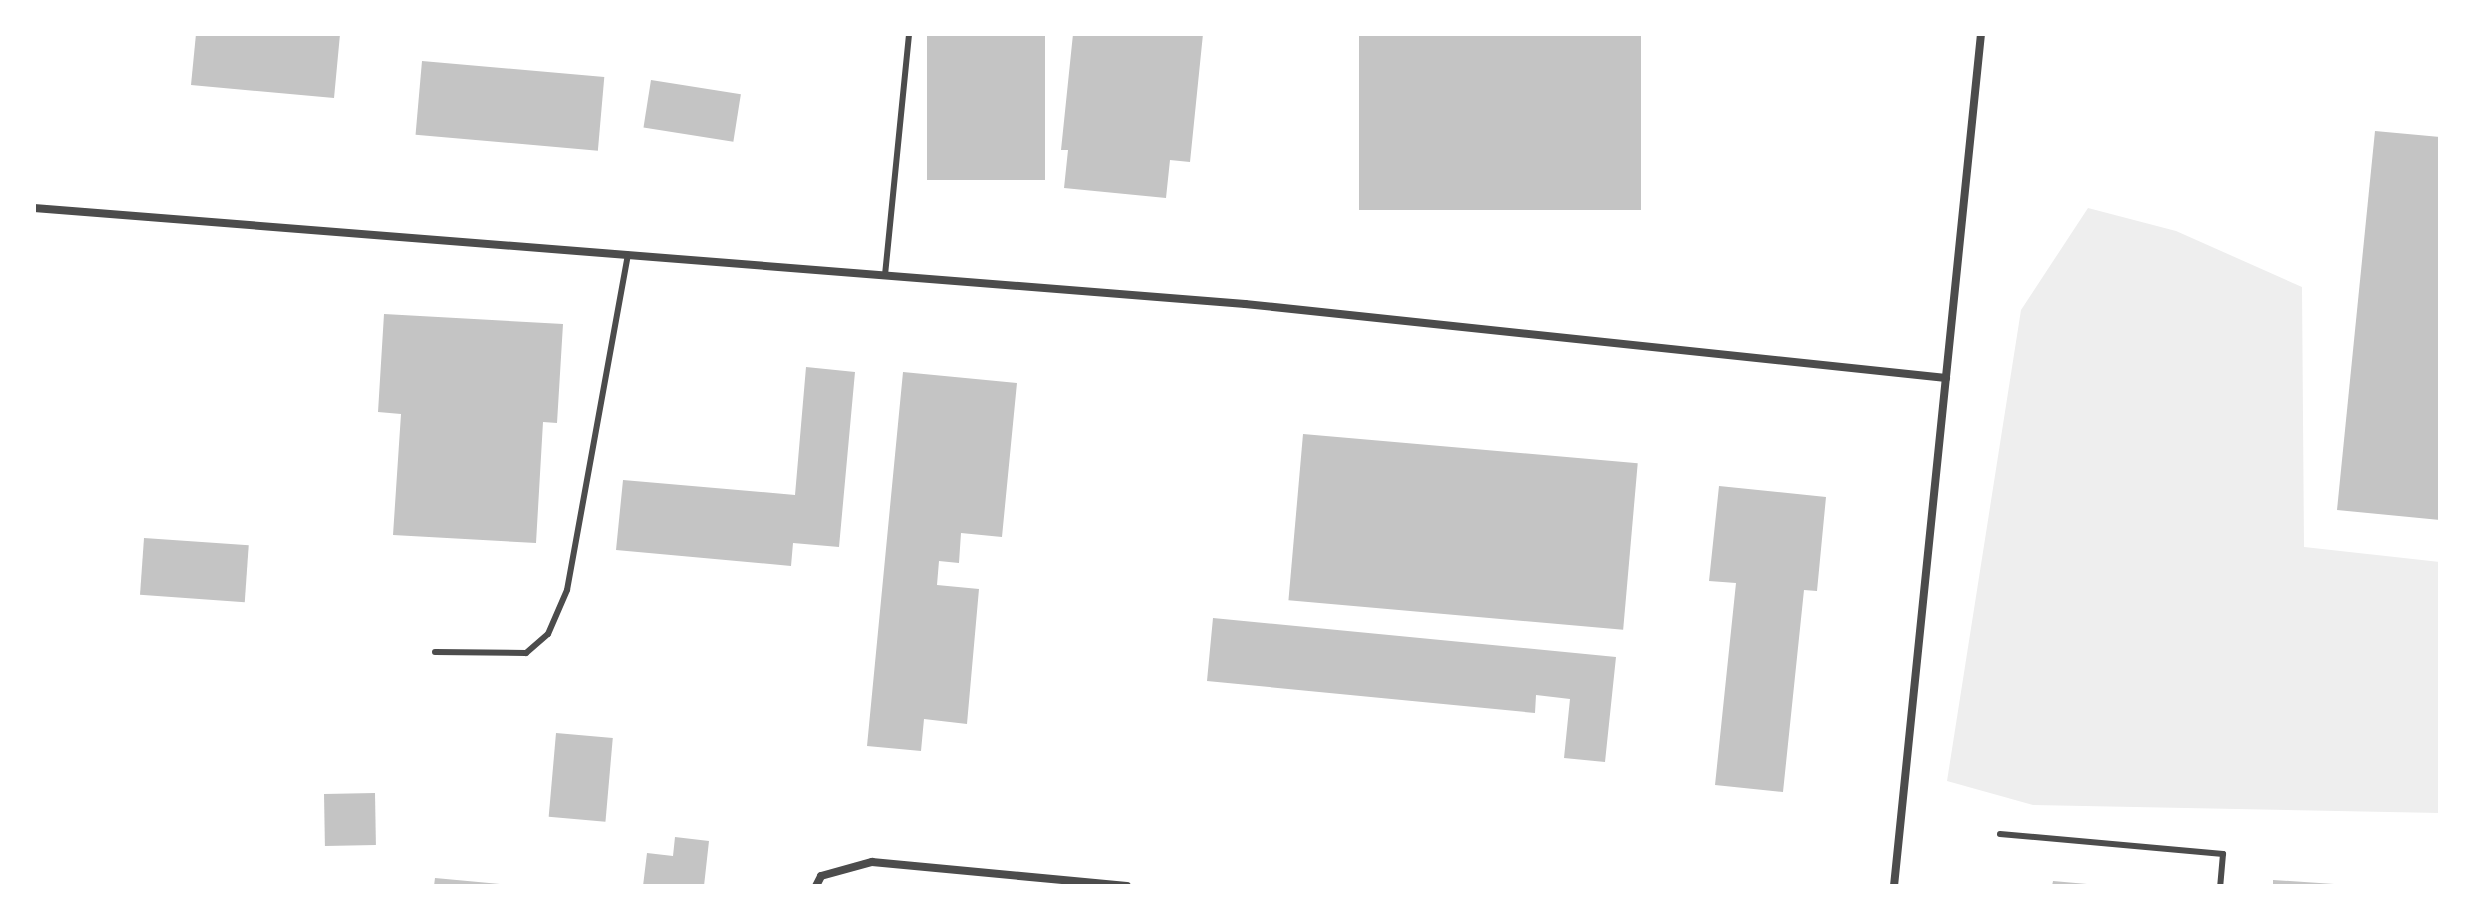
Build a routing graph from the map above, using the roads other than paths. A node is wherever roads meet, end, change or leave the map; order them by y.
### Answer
1 (909, 34) edge
2 (1981, 34) edge
3 (34, 208) edge
4 (628, 255) junction
5 (885, 275) junction
6 (1946, 378) junction
7 (435, 652) dead end
8 (2000, 834) dead end
9 (816, 886) edge
10 (1127, 886) edge
11 (1894, 886) edge
12 (2220, 886) edge

1 - 5 lane
2 - 6 street
3 - 4 street
4 - 5 street
4 - 7 lane
5 - 6 street
6 - 11 street
8 - 12 lane
9 - 10 street

